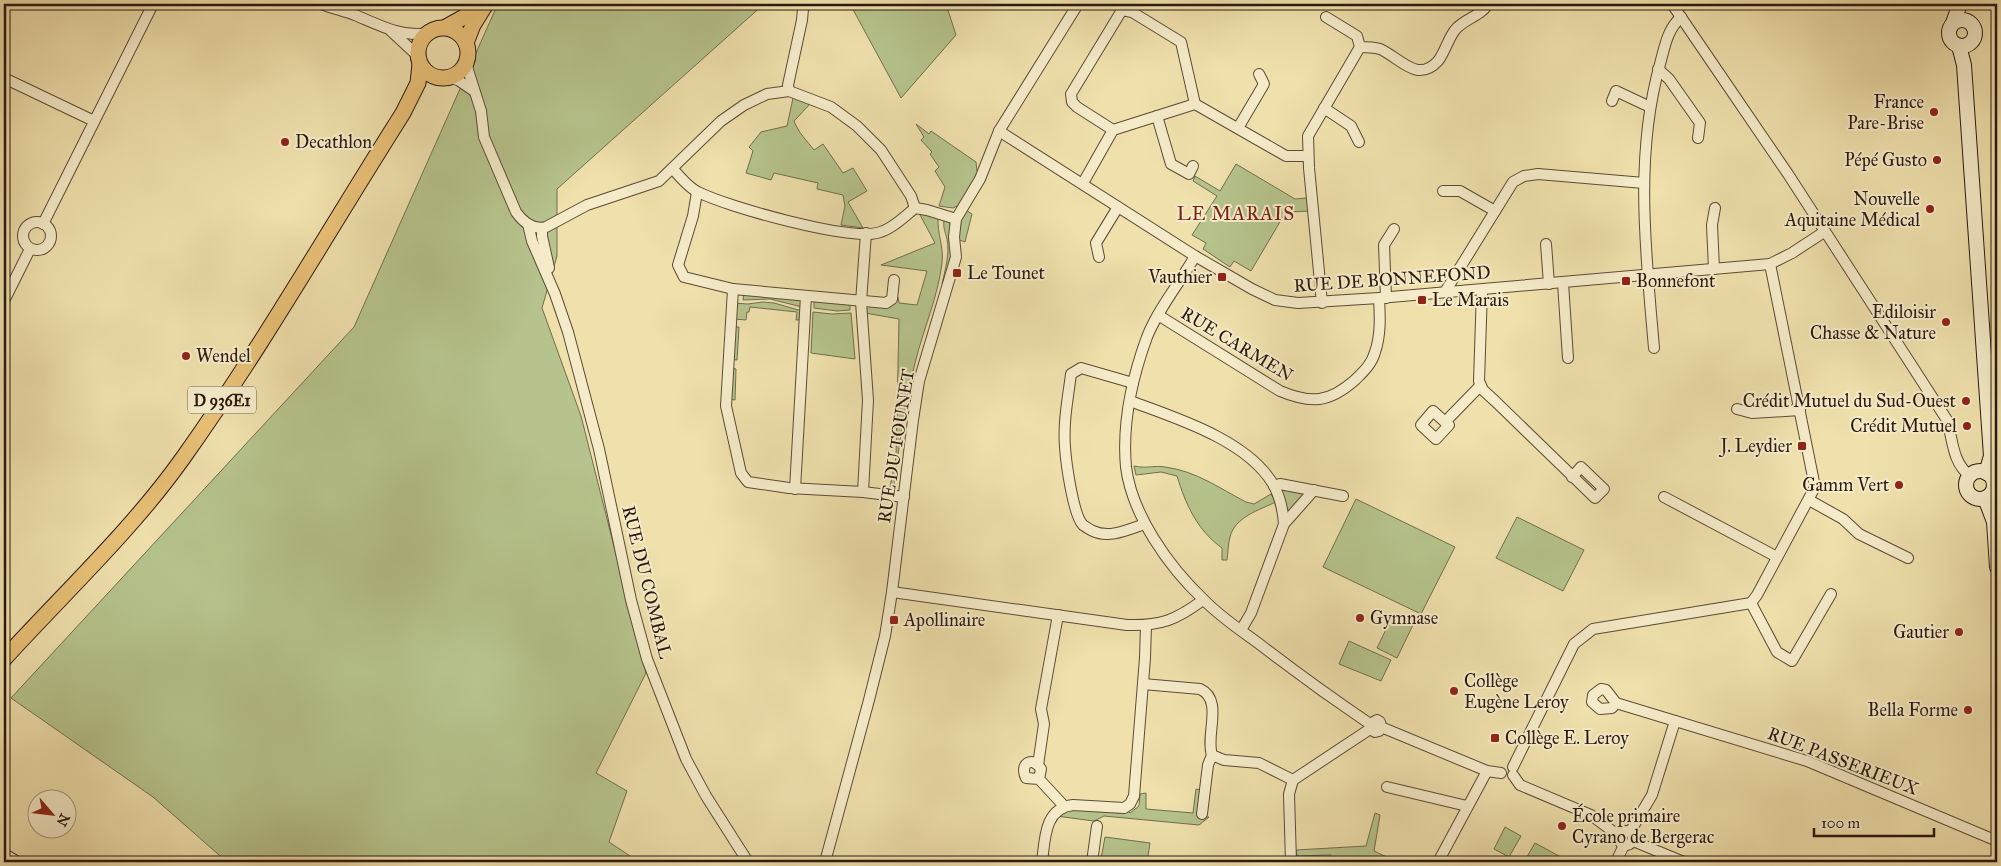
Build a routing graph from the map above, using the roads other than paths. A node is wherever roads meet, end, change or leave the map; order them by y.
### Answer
1 (153, 4) edge
2 (321, 4) edge
3 (481, 4) edge
4 (486, 4) edge
5 (1078, 4) edge
6 (1488, 4) edge
7 (1672, 4) edge
8 (1960, 4) edge
9 (803, 9) dead end
10 (1326, 17) dead end
11 (1681, 17) junction
12 (1959, 22) junction
13 (446, 27) junction
14 (390, 30) junction
15 (427, 33) junction
16 (1973, 42) junction
17 (466, 43) junction
18 (1959, 46) junction
19 (1360, 47) junction
20 (419, 60) junction
21 (467, 60) junction
22 (1964, 65) junction
23 (1658, 69) junction
24 (1259, 74) dead end
25 (4, 78) edge
26 (445, 78) junction
27 (474, 91) junction
28 (789, 91) junction
29 (1612, 101) dead end
30 (1195, 104) junction
31 (1650, 107) junction
32 (1324, 108) junction
33 (403, 113) junction
34 (1157, 116) junction
35 (94, 121) junction
36 (1238, 128) junction
37 (1113, 130) junction
38 (999, 131) junction
39 (1698, 138) dead end
40 (1358, 142) dead end
41 (1308, 156) junction
42 (1193, 166) dead end
43 (673, 169) junction
44 (1082, 183) junction
45 (1644, 183) junction
46 (1443, 191) dead end
47 (696, 192) junction
48 (1118, 207) junction
49 (915, 208) junction
50 (1715, 208) dead end
51 (1495, 211) junction
52 (956, 219) junction
53 (43, 224) junction
54 (528, 224) junction
55 (542, 228) junction
56 (1394, 229) dead end
57 (1824, 232) junction
58 (866, 233) junction
59 (1546, 244) dead end
60 (30, 249) junction
61 (1195, 256) junction
62 (1099, 257) dead end
63 (1770, 264) junction
64 (1714, 269) junction
65 (1648, 276) junction
66 (894, 280) dead end
67 (1563, 283) junction
68 (1549, 284) junction
69 (733, 289) junction
70 (1482, 290) junction
71 (1445, 292) junction
72 (555, 294) junction
73 (806, 296) junction
74 (1383, 298) junction
75 (4, 301) edge
76 (861, 302) junction
77 (1322, 302) junction
78 (1158, 315) junction
79 (1654, 348) dead end
80 (1568, 358) dead end
81 (1133, 383) junction
82 (1480, 386) junction
83 (1130, 401) junction
84 (1737, 410) dead end
85 (1800, 410) junction
86 (1446, 422) dead end
87 (1986, 473) junction
88 (1970, 476) junction
89 (1572, 477) dead end
90 (1274, 486) junction
91 (1996, 486) edge
92 (795, 489) junction
93 (1314, 490) junction
94 (863, 492) junction
95 (1343, 496) dead end
96 (904, 497) junction
97 (1664, 497) dead end
98 (1986, 498) junction
99 (1808, 500) junction
100 (1145, 524) junction
101 (1284, 524) junction
102 (1777, 558) junction
103 (1908, 558) dead end
104 (1997, 567) edge
105 (892, 592) junction
106 (1830, 594) dead end
107 (1203, 600) junction
108 (1751, 603) junction
109 (1058, 615) junction
110 (1146, 625) junction
111 (1241, 630) junction
112 (4, 659) edge
113 (1143, 684) junction
114 (1616, 703) dead end
115 (1675, 721) junction
116 (1370, 726) junction
117 (1212, 755) junction
118 (1038, 765) junction
119 (1487, 771) junction
120 (1513, 771) junction
121 (1039, 779) junction
122 (1293, 780) junction
123 (1387, 787) dead end
124 (1064, 806) junction
125 (1467, 806) junction
126 (1202, 814) dead end
127 (1097, 826) dead end
128 (1626, 839) junction
129 (1997, 840) edge
130 (4, 856) edge
131 (14, 862) edge
132 (748, 862) edge
133 (825, 862) edge
134 (1042, 862) edge
135 (1092, 862) edge
136 (1291, 862) edge
137 (1438, 862) edge
138 (1616, 862) edge
139 (1684, 862) edge

1 - 35 street
2 - 14 street
3 - 13 main road
4 - 17 main road
5 - 38 street, RUE DU TOUNET
6 - 19 street
7 - 11 street
8 - 12 main road
9 - 28 street
10 - 19 street
11 - 23 street
11 - 57 street
12 - 16 main road
12 - 18 main road
13 - 15 main road
13 - 17 main road
14 - 15 street
14 - 20 street
15 - 20 main road
16 - 18 main road
16 - 22 main road
17 - 21 main road
18 - 22 main road
19 - 32 street
20 - 26 main road
20 - 33 main road, D 936E1
21 - 26 main road
21 - 27 street, RUE DU COMBAL
22 - 87 main road
23 - 31 street
23 - 39 street
24 - 36 street
25 - 35 street
26 - 27 street
26 - 33 main road, D 936E1
27 - 54 street, RUE DU COMBAL
28 - 43 street
28 - 49 street
29 - 31 street
30 - 34 street
30 - 36 street
30 - 37 street
31 - 45 street
32 - 40 street
32 - 41 street
33 - 112 main road, D 936E1
34 - 37 street
34 - 42 street
35 - 53 street
36 - 41 street
37 - 44 street
38 - 44 street, RUE DE BONNEFOND
38 - 52 street, RUE DU TOUNET
41 - 77 street
43 - 47 street
43 - 55 street
44 - 48 street, RUE DE BONNEFOND
45 - 51 street
45 - 65 street
46 - 51 street
47 - 58 street
47 - 69 street
48 - 61 street, RUE DE BONNEFOND
48 - 62 street
49 - 52 street
49 - 58 street
50 - 64 street
51 - 71 street
52 - 96 street, RUE DU TOUNET
53 - 60 street
53 - 60 street
54 - 55 street
54 - 72 street, RUE DU COMBAL
55 - 72 street, RUE DU COMBAL
56 - 74 street, RUE CARMEN
57 - 63 street, RUE DE BONNEFOND
57 - 88 street
58 - 76 street
59 - 68 street
60 - 75 street
61 - 77 street, RUE DE BONNEFOND
61 - 78 street
63 - 64 street, RUE DE BONNEFOND
63 - 85 street
64 - 65 street, RUE DE BONNEFOND
65 - 67 street, RUE DE BONNEFOND
65 - 79 street
66 - 76 street
67 - 68 street, RUE DE BONNEFOND
67 - 80 street
68 - 70 street, RUE DE BONNEFOND
69 - 73 street
69 - 92 street
70 - 71 street, RUE DE BONNEFOND
70 - 82 street
71 - 74 street, RUE DE BONNEFOND
72 - 132 street, RUE DU COMBAL
73 - 76 street
73 - 92 street
74 - 77 street, RUE DE BONNEFOND
74 - 78 street, RUE CARMEN
76 - 94 street
78 - 81 street
81 - 83 street
81 - 100 street
82 - 86 street
82 - 89 street
83 - 90 street
83 - 100 street
84 - 85 street
85 - 99 street
87 - 88 main road
87 - 91 main road
88 - 98 main road
90 - 93 street
90 - 101 street
91 - 98 main road
92 - 94 street
93 - 95 street
93 - 101 street
94 - 96 street
96 - 105 street, RUE DU TOUNET
97 - 102 street
98 - 104 main road
99 - 102 street
99 - 103 street
100 - 107 street
101 - 111 street
102 - 108 street
105 - 109 street
105 - 133 street, RUE DU TOUNET
106 - 108 street
107 - 110 street
107 - 111 street
108 - 120 street
109 - 110 street
109 - 118 street
110 - 113 street
111 - 116 street
113 - 117 street
113 - 124 street
114 - 115 street, RUE PASSERIEUX
115 - 128 street
115 - 129 street, RUE PASSERIEUX
116 - 119 street
116 - 122 street
117 - 122 street
117 - 126 street
118 - 121 street
118 - 121 street
119 - 120 street
119 - 125 street
120 - 128 street
121 - 124 street
122 - 136 street
123 - 125 street
124 - 134 street
125 - 137 street
127 - 135 street
128 - 138 street
128 - 139 street
130 - 131 main road

